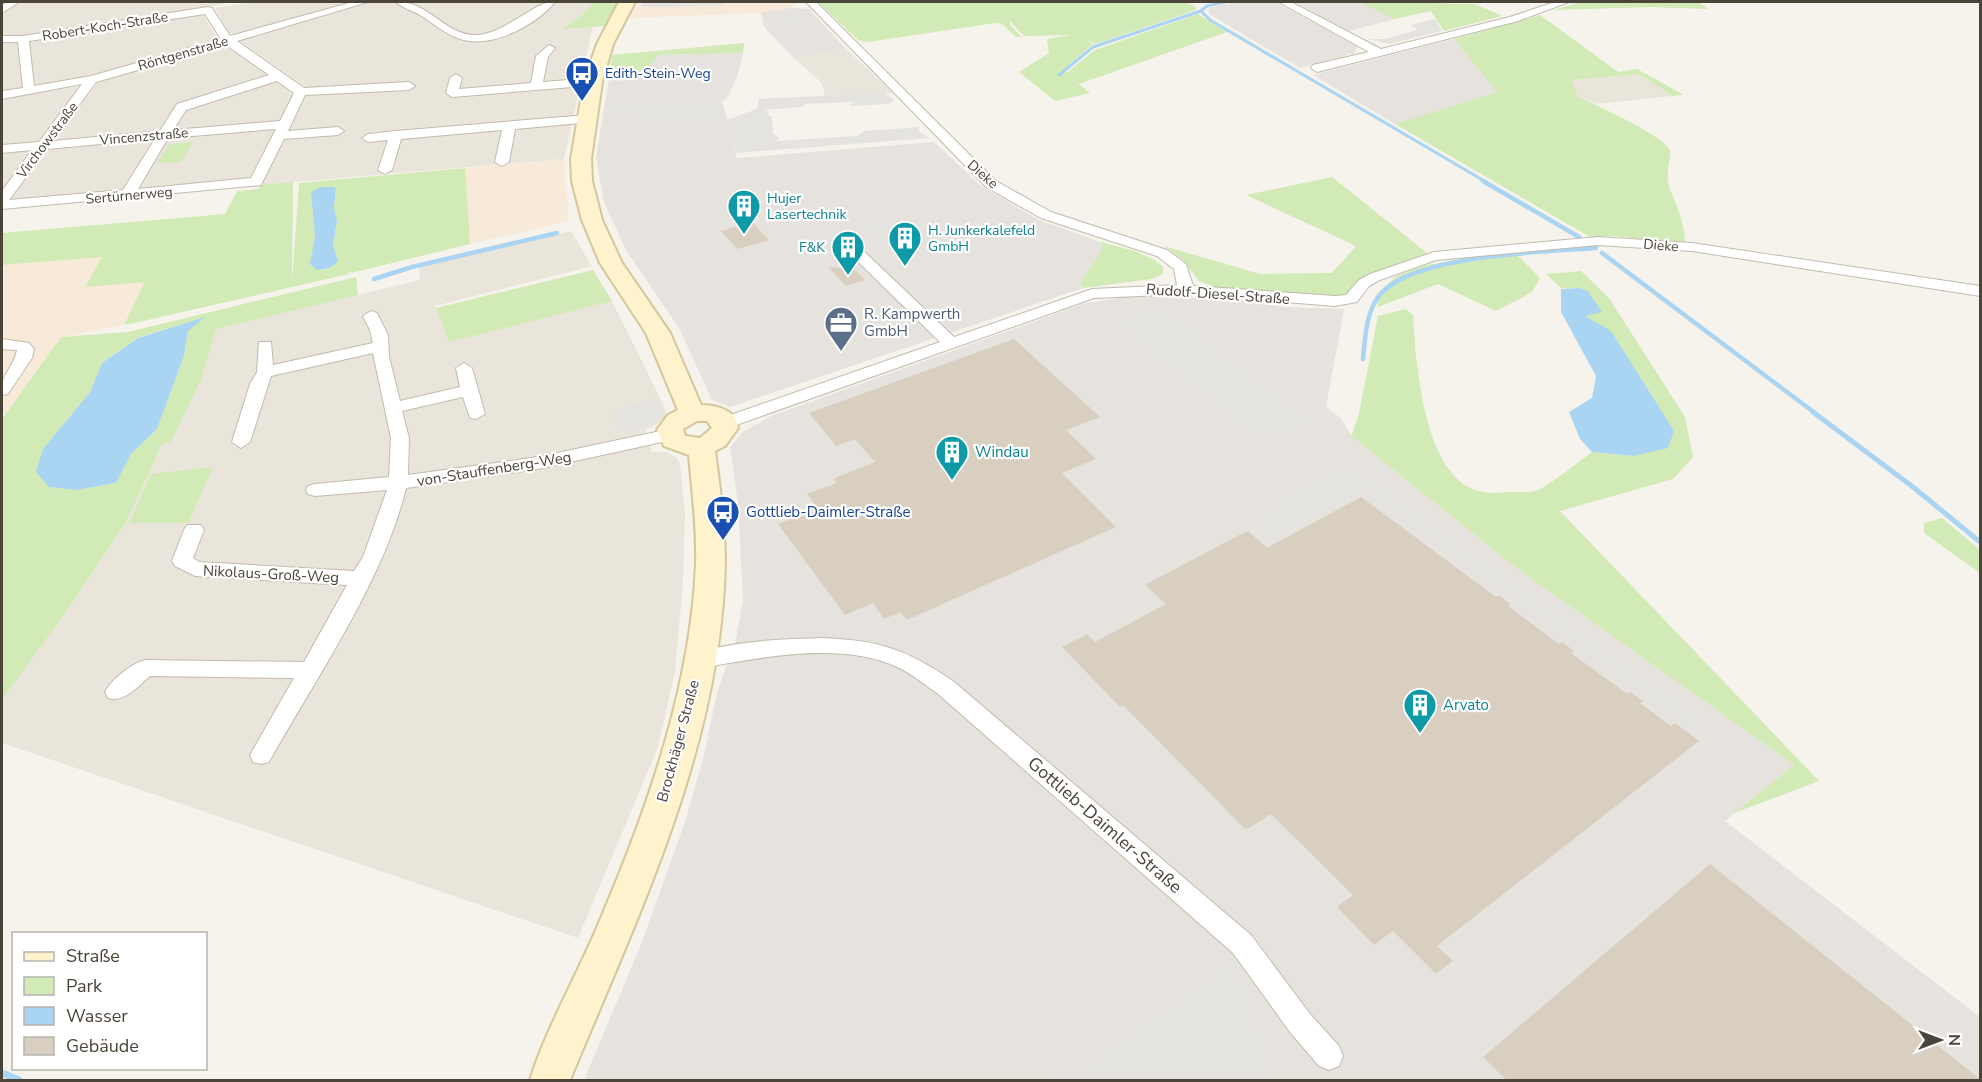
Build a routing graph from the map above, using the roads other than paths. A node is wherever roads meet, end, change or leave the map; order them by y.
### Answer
1 (14, 2) edge
2 (363, 2) edge
3 (401, 2) edge
4 (432, 2) edge
5 (550, 2) edge
6 (627, 2) edge
7 (811, 2) edge
8 (1284, 2) edge
9 (1564, 2) edge
10 (413, 5) junction
11 (2, 10) edge
12 (2, 39) edge
13 (22, 39) junction
14 (227, 40) junction
15 (549, 48) dead end
16 (1378, 52) junction
17 (1317, 68) dead end
18 (279, 76) junction
19 (456, 78) dead end
20 (92, 79) junction
21 (593, 82) junction
22 (409, 86) dead end
23 (536, 86) junction
24 (29, 91) junction
25 (301, 92) junction
26 (2, 95) edge
27 (587, 119) junction
28 (510, 125) junction
29 (283, 130) junction
30 (338, 131) dead end
31 (165, 134) junction
32 (396, 135) junction
33 (368, 138) dead end
34 (43, 145) junction
35 (2, 149) edge
36 (502, 162) dead end
37 (385, 170) dead end
38 (127, 195) junction
39 (2, 200) edge
40 (2, 205) edge
41 (849, 245) dead end
42 (1186, 289) junction
43 (1980, 291) edge
44 (1351, 299) joint
45 (371, 316) dead end
46 (950, 342) junction
47 (2, 344) edge
48 (265, 345) dead end
49 (382, 346) junction
50 (464, 368) dead end
51 (265, 372) junction
52 (2, 390) edge
53 (470, 390) junction
54 (395, 407) junction
55 (476, 414) dead end
56 (692, 414) junction
57 (725, 423) junction
58 (670, 435) junction
59 (241, 442) dead end
60 (701, 446) junction
61 (398, 484) junction
62 (315, 490) dead end
63 (194, 530) dead end
64 (360, 579) junction
65 (700, 660) junction
66 (309, 670) junction
67 (116, 692) dead end
68 (261, 755) dead end
69 (1329, 1056) dead end
70 (552, 1072) edge

1 - 11 street
2 - 14 street, Röntgenstraße
3 - 10 street
4 - 10 street
5 - 10 street
6 - 21 street
7 - 42 street, Dieke
8 - 16 street
9 - 16 street
12 - 13 street, Robert-Koch-Straße
13 - 14 street, Robert-Koch-Straße
13 - 24 street
14 - 18 street
14 - 20 street, Röntgenstraße
15 - 23 street
16 - 17 street
18 - 25 street
18 - 31 street
19 - 23 street
20 - 24 street, Röntgenstraße
20 - 34 street, Virchowstraße
21 - 23 street
21 - 27 street
22 - 25 street
24 - 26 street, Röntgenstraße
25 - 29 street
27 - 28 street
27 - 56 street
28 - 32 street
28 - 36 street
29 - 30 street, Vincenzstraße
29 - 31 street, Vincenzstraße
29 - 38 street, Sertürnerweg
31 - 34 street, Vincenzstraße
31 - 38 street
32 - 33 street
32 - 37 street
34 - 35 street, Vincenzstraße
34 - 39 street, Virchowstraße
38 - 40 street, Sertürnerweg
41 - 46 street
42 - 44 street, Rudolf-Diesel-Straße
42 - 46 street, Rudolf-Diesel-Straße
43 - 44 street, Dieke
45 - 49 street, Nikolaus-Groß-Weg
46 - 57 street, Rudolf-Diesel-Straße
47 - 52 street
48 - 51 street
49 - 51 street
49 - 54 street, Nikolaus-Groß-Weg
50 - 53 street
51 - 59 street
53 - 54 street
53 - 55 street
54 - 61 street, Nikolaus-Groß-Weg
56 - 57 street
56 - 58 street
57 - 60 street
58 - 60 street
58 - 61 street, von-Stauffenberg-Weg
60 - 65 street, Brockhäger Straße
61 - 62 street, von-Stauffenberg-Weg
61 - 64 street, Nikolaus-Groß-Weg
63 - 64 street, Nikolaus-Groß-Weg
64 - 66 street, Nikolaus-Groß-Weg
65 - 69 street, Gottlieb-Daimler-Straße
65 - 70 street, Brockhäger Straße
66 - 67 street
66 - 68 street, Nikolaus-Groß-Weg

